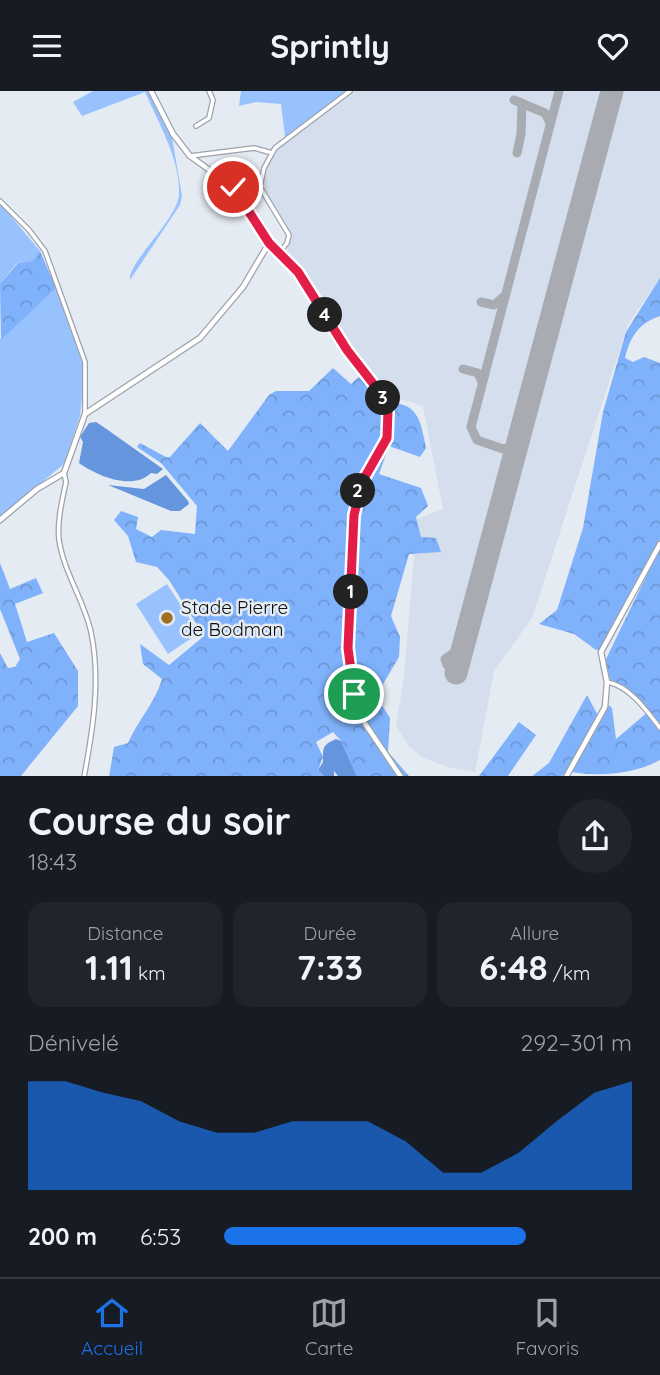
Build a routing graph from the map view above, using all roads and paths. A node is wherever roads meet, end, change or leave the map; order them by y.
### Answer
1 (151, 91) edge
2 (209, 91) edge
3 (350, 91) edge
4 (196, 126) dead end
5 (272, 153) junction
6 (190, 156) junction
7 (0, 201) edge
8 (269, 243) junction
9 (279, 253) junction
10 (85, 414) junction
11 (64, 473) junction
12 (0, 520) edge
13 (660, 544) edge
14 (607, 682) junction
15 (660, 728) edge
16 (85, 776) edge
17 (401, 776) edge
18 (566, 776) edge

1 - 6 street
2 - 4 street
3 - 5 street
5 - 6 street
5 - 9 street
6 - 8 street
7 - 10 street
8 - 9 street
8 - 10 street
9 - 17 street
10 - 11 street
11 - 12 street
11 - 16 street
13 - 14 street
14 - 15 street
14 - 18 street

